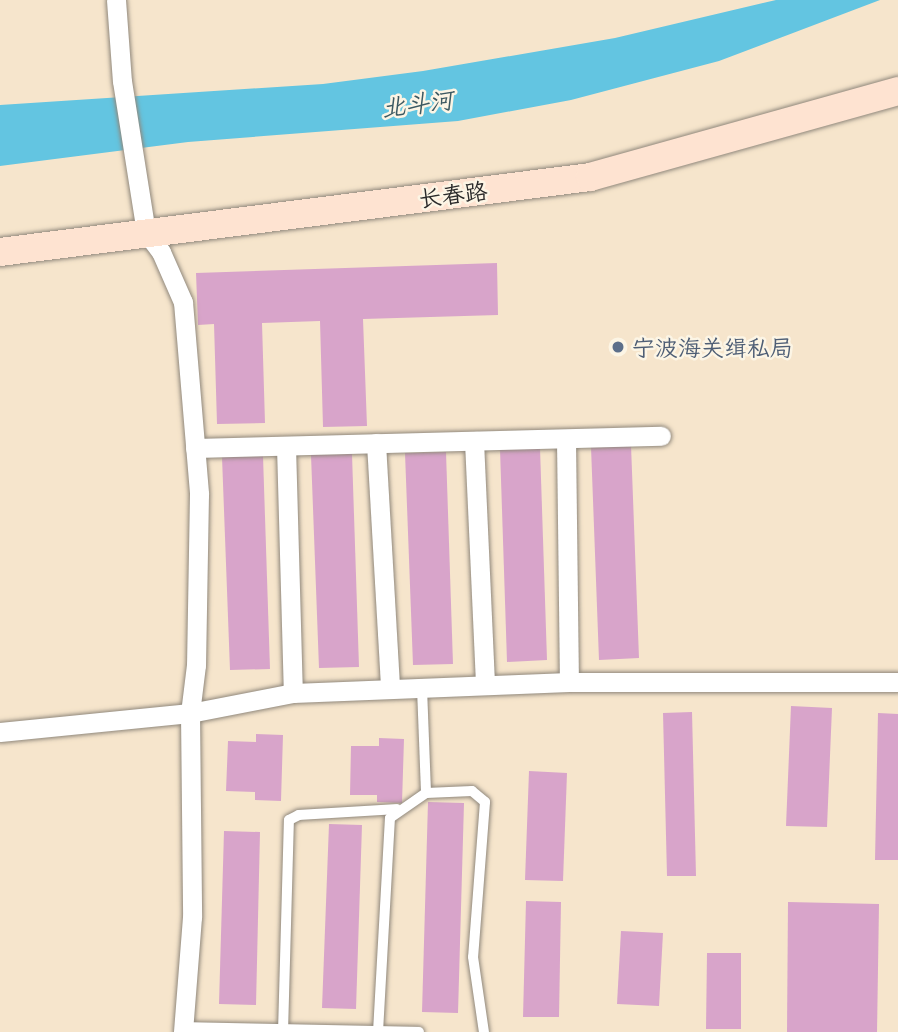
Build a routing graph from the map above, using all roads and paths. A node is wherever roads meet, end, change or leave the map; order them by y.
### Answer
1 (116, 0) edge
2 (898, 91) edge
3 (146, 232) junction
4 (0, 252) edge
5 (661, 436) dead end
6 (566, 439) junction
7 (474, 441) junction
8 (376, 443) junction
9 (286, 446) junction
10 (195, 448) junction
11 (569, 682) junction
12 (898, 682) edge
13 (485, 685) junction
14 (422, 688) junction
15 (390, 689) junction
16 (293, 692) junction
17 (190, 713) junction
18 (0, 732) edge
19 (426, 793) junction
20 (397, 809) junction
21 (183, 1029) edge
22 (282, 1030) edge
23 (378, 1032) edge
24 (419, 1032) edge
25 (484, 1032) edge

1 - 3 street
2 - 3 main road, 长春路
3 - 4 main road, 长春路
3 - 10 street
5 - 6 street
6 - 7 street
6 - 11 street
7 - 8 street
7 - 13 street
8 - 9 street
8 - 15 street
9 - 10 street
9 - 16 street
10 - 17 street
11 - 12 street
11 - 13 street
13 - 14 street
14 - 15 street
14 - 19 lane
15 - 16 street
16 - 17 street
17 - 18 street
17 - 21 street
19 - 20 lane
19 - 25 lane
20 - 22 lane
20 - 23 lane
21 - 22 lane
22 - 23 lane
23 - 24 lane

